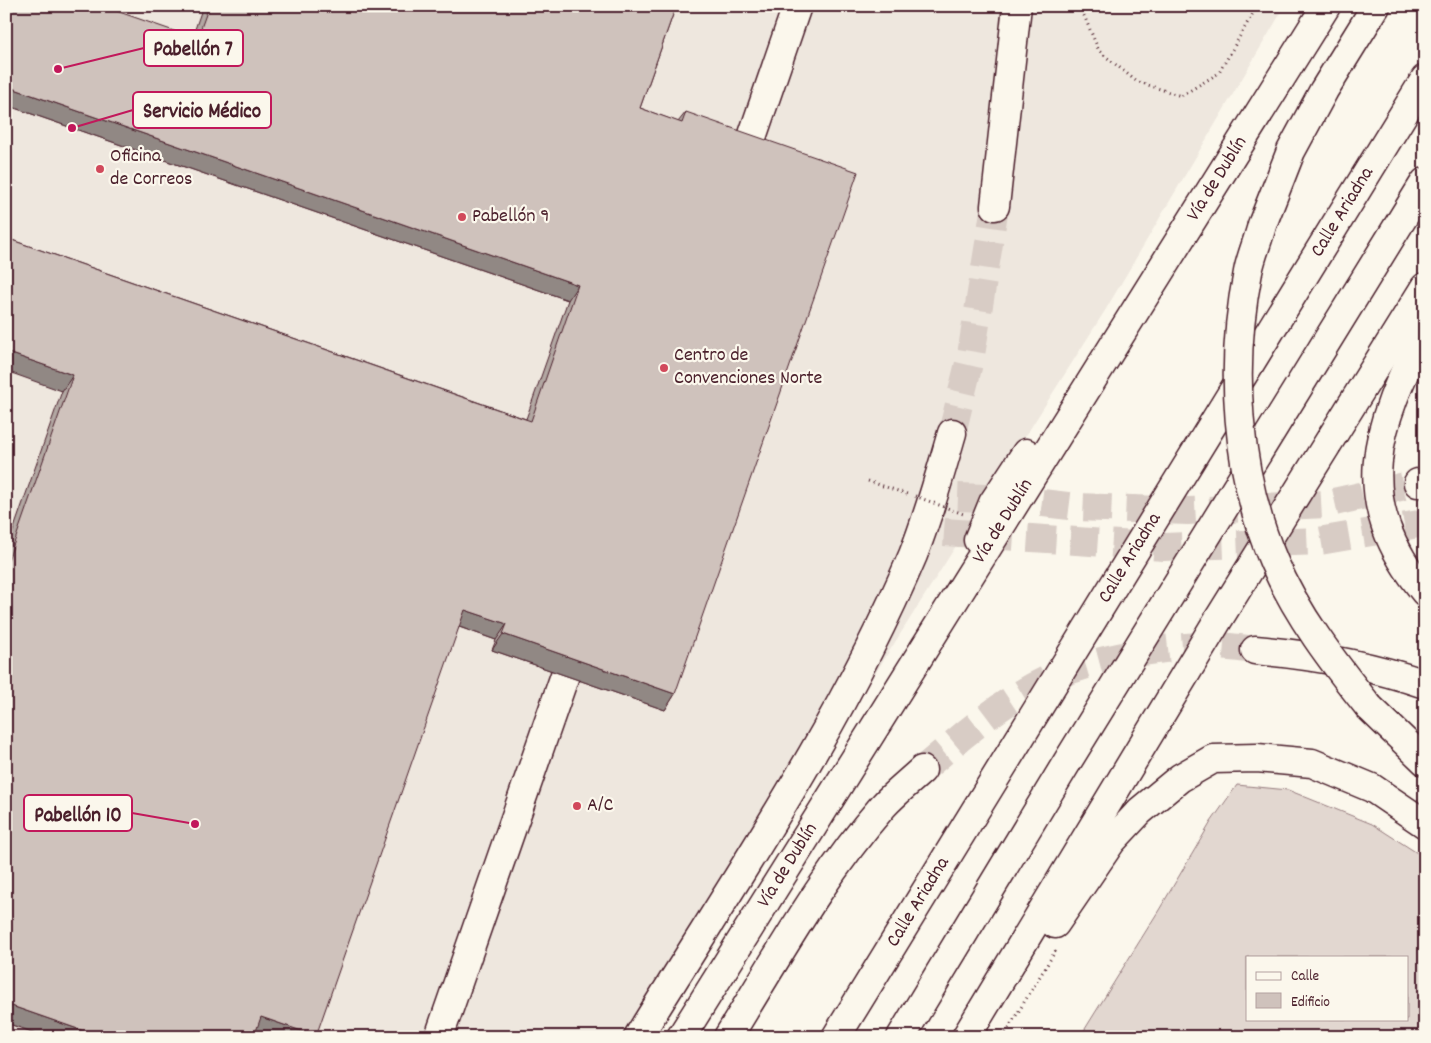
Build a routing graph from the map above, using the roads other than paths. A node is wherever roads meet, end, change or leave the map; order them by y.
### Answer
1 (797, 6) edge
2 (1016, 6) edge
3 (1326, 6) edge
4 (1376, 6) edge
5 (1425, 79) edge
6 (747, 152) edge
7 (1425, 182) edge
8 (995, 206) tunnel mouth
9 (1425, 287) edge
10 (1425, 331) edge
11 (952, 433) tunnel mouth
12 (941, 470) junction
13 (962, 506) road end
14 (1425, 592) edge
15 (1255, 650) tunnel mouth
16 (565, 675) edge
17 (1425, 684) edge
18 (1425, 761) edge
19 (922, 770) tunnel mouth
20 (1425, 824) edge
21 (439, 1037) edge
22 (638, 1037) edge
23 (681, 1037) edge
24 (728, 1037) edge
25 (836, 1037) edge
26 (901, 1037) edge
27 (966, 1037) edge
28 (984, 1037) edge

1 - 6 main road
2 - 8 main road
3 - 23 main road, Vía de Dublín
4 - 18 main road, bridge
5 - 25 main road, Calle Ariadna
7 - 26 main road
9 - 27 main road
10 - 14 main road
11 - 12 main road
12 - 13 main road
12 - 22 main road
15 - 17 main road
16 - 21 main road
19 - 24 main road
20 - 28 main road

